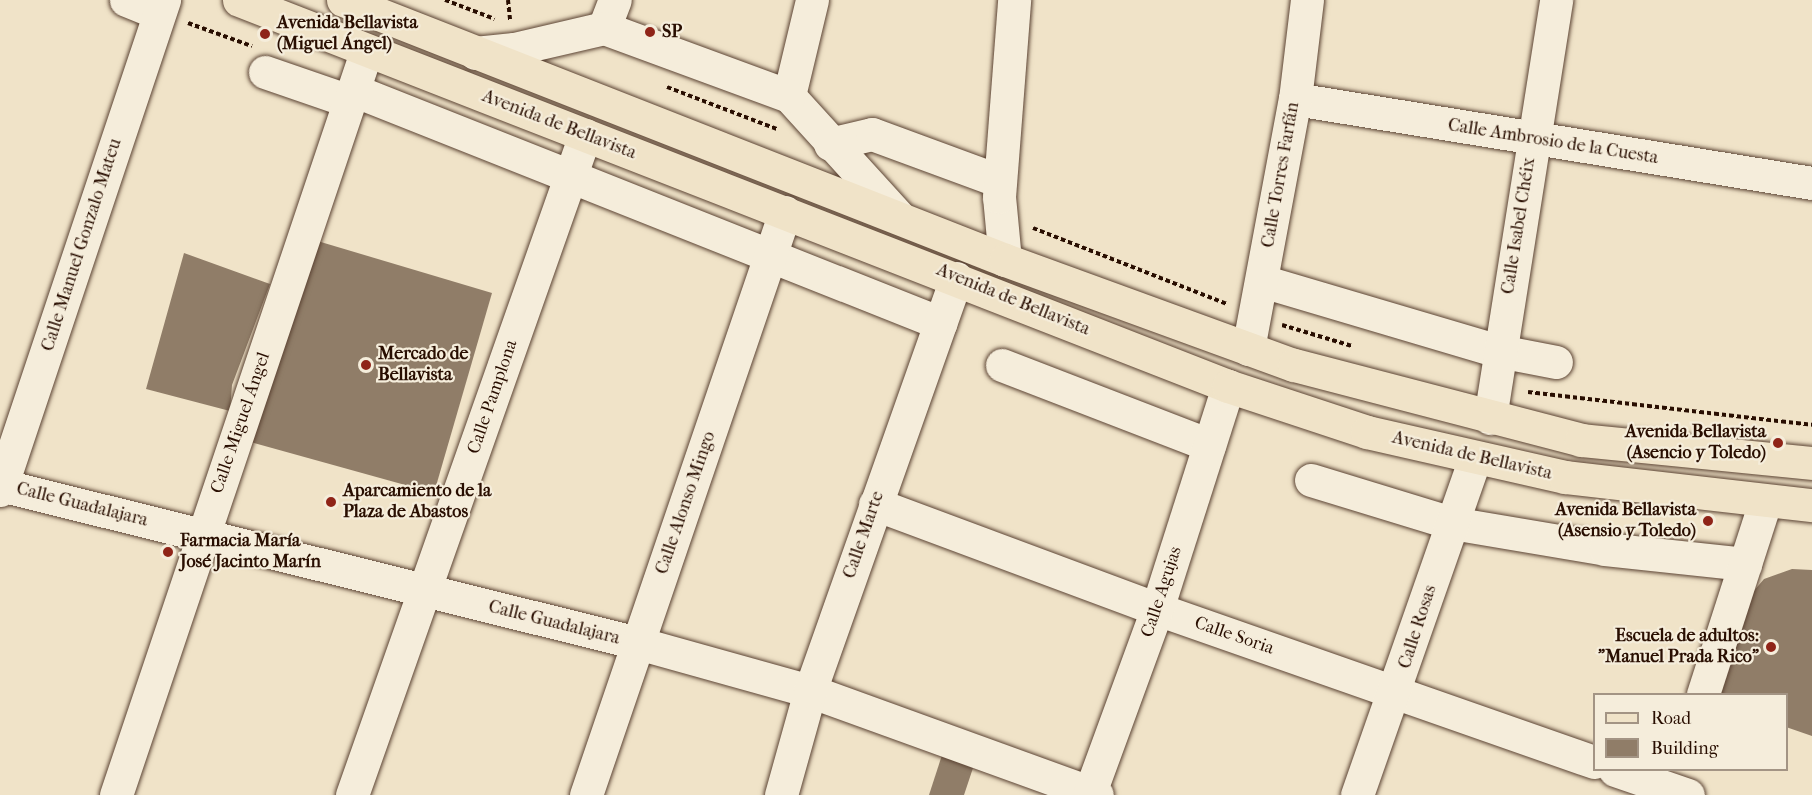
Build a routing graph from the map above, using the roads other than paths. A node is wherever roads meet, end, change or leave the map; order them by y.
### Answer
1 (126, 0) edge
2 (239, 0) edge
3 (343, 0) edge
4 (812, 0) edge
5 (1014, 0) edge
6 (1307, 0) edge
7 (1556, 0) edge
8 (161, 6) edge
9 (610, 14) edge
10 (366, 52) junction
11 (475, 52) junction
12 (265, 72) dead end
13 (351, 95) junction
14 (789, 96) junction
15 (1295, 99) junction
16 (585, 135) junction
17 (1533, 139) junction
18 (830, 144) junction
19 (570, 175) junction
20 (1000, 181) junction
21 (1812, 183) edge
22 (785, 212) junction
23 (899, 217) junction
24 (770, 255) junction
25 (1005, 260) junction
26 (956, 278) junction
27 (1262, 281) junction
28 (940, 323) junction
29 (1248, 349) junction
30 (1498, 351) junction
31 (1556, 362) dead end
32 (1002, 365) dead end
33 (1228, 386) junction
34 (1490, 418) junction
35 (1209, 445) junction
36 (1475, 458) junction
37 (1812, 463) edge
38 (1311, 480) dead end
39 (1, 487) edge
40 (1765, 502) junction
41 (875, 504) junction
42 (1812, 505) edge
43 (1452, 523) junction
44 (203, 534) junction
45 (1745, 564) junction
46 (425, 591) junction
47 (1157, 609) junction
48 (638, 643) junction
49 (810, 691) junction
50 (1396, 693) junction
51 (1703, 693) edge
52 (1593, 762) edge
53 (1619, 771) edge
54 (1677, 787) edge
55 (1092, 794) edge
56 (116, 795) edge
57 (352, 795) edge
58 (586, 795) edge
59 (781, 795) edge
60 (1357, 795) edge

1 - 8 street
2 - 10 main road, Avenida de Bellavista
3 - 11 main road, Avenida de Bellavista
4 - 14 street
5 - 20 street
6 - 15 street, Calle Torres Farfán
7 - 17 street, Calle Isabel Chéix
8 - 39 street, Calle Manuel Gonzalo Mateu
9 - 11 street
9 - 14 street
10 - 13 street, Calle Miguel Ángel
10 - 16 main road, Avenida de Bellavista
11 - 23 main road, Avenida de Bellavista
12 - 13 street
13 - 19 street
13 - 44 street, Calle Miguel Ángel
14 - 18 street
15 - 17 street, Calle Ambrosio de la Cuesta
15 - 27 street, Calle Torres Farfán
16 - 19 street, Calle Pamplona
16 - 22 main road, Avenida de Bellavista
17 - 21 street, Calle Ambrosio de la Cuesta
17 - 30 street, Calle Isabel Chéix
18 - 20 street
18 - 23 street
19 - 24 street
19 - 46 street, Calle Pamplona
20 - 25 street
22 - 24 street, Calle Alonso Mingo
22 - 26 main road, Avenida de Bellavista
23 - 25 main road, Avenida de Bellavista
24 - 28 street
24 - 48 street, Calle Alonso Mingo
25 - 29 main road, Avenida de Bellavista
26 - 28 street, Calle Marte
26 - 33 main road, Avenida de Bellavista
27 - 29 street, Calle Torres Farfán
27 - 30 street
28 - 41 street, Calle Marte
29 - 34 main road, Avenida de Bellavista
30 - 31 street
30 - 34 street, Calle Isabel Chéix
32 - 35 street
33 - 35 street, Calle Agujas
33 - 36 main road, Avenida de Bellavista
34 - 37 main road, Avenida de Bellavista
35 - 47 street, Calle Agujas
36 - 40 main road, Avenida de Bellavista
36 - 43 street, Calle Rosas
38 - 43 street
39 - 44 street, Calle Guadalajara
40 - 42 main road, Avenida de Bellavista
40 - 45 street
41 - 47 street, Calle Soria
41 - 49 street, Calle Marte
43 - 45 street
43 - 50 street, Calle Rosas
44 - 46 street, Calle Guadalajara
44 - 56 street, Calle Miguel Ángel
45 - 51 street
46 - 48 street, Calle Guadalajara
46 - 57 street, Calle Pamplona
47 - 50 street, Calle Soria
47 - 55 street, Calle Agujas
48 - 49 street, Calle Guadalajara
48 - 58 street, Calle Alonso Mingo
49 - 55 street, Calle Guadalajara
49 - 59 street, Calle Marte
50 - 52 street, Calle Soria
50 - 60 street, Calle Rosas
53 - 54 street

